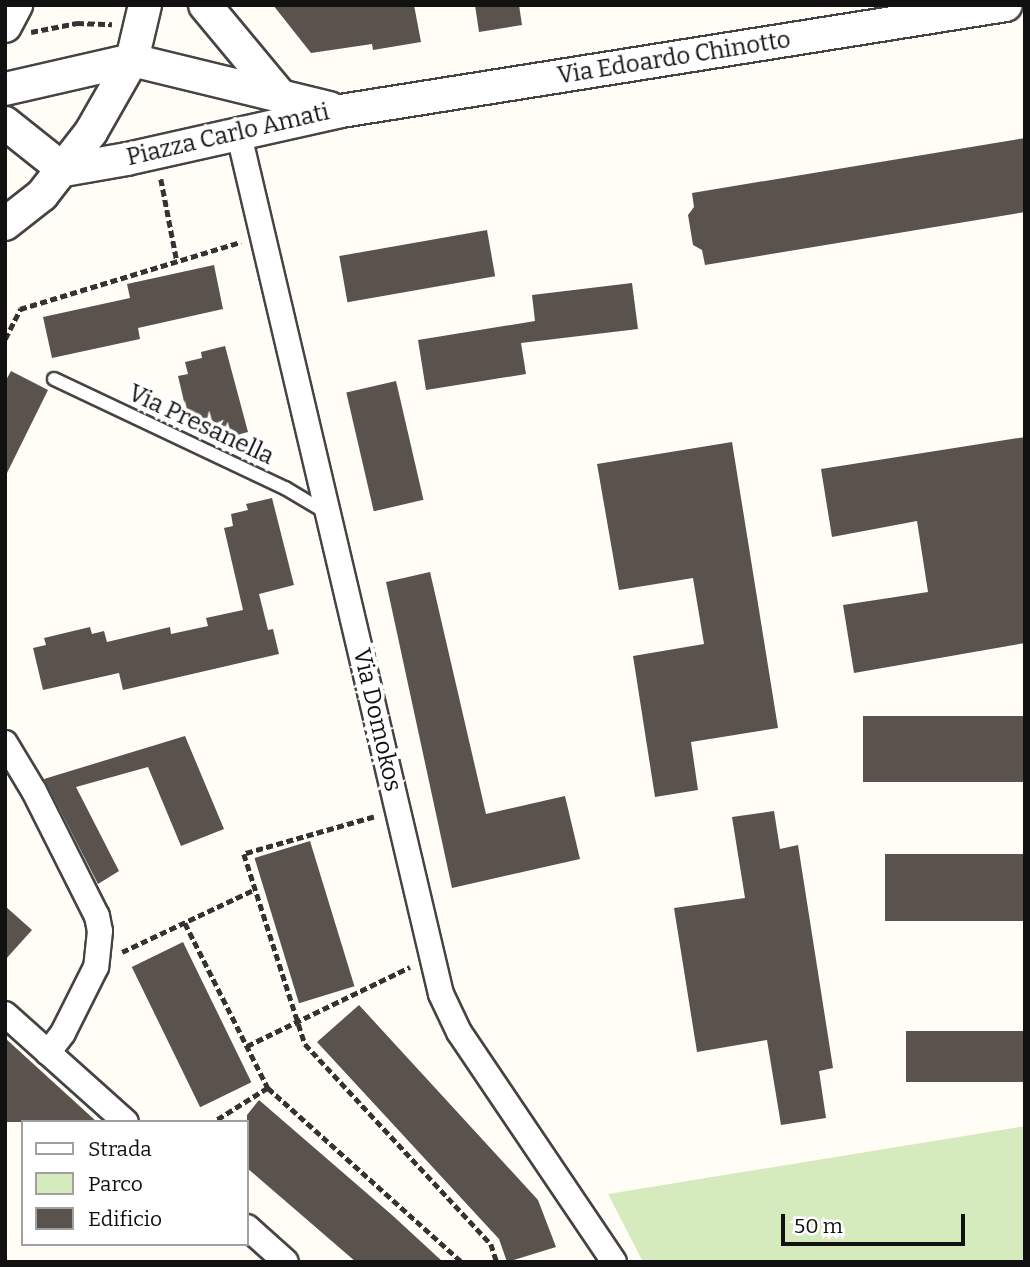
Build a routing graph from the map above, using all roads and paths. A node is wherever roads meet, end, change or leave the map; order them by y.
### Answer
1 (145, 5) edge
2 (205, 5) edge
3 (1006, 5) edge
4 (14, 22) edge
5 (117, 24) dead end
6 (132, 60) junction
7 (5, 89) edge
8 (283, 99) junction
9 (341, 111) junction
10 (5, 123) edge
11 (239, 135) junction
12 (64, 170) junction
13 (161, 179) dead end
14 (5, 224) edge
15 (242, 241) dead end
16 (177, 261) junction
17 (5, 339) edge
18 (54, 379) dead end
19 (328, 514) junction
20 (5, 743) edge
21 (374, 817) dead end
22 (255, 889) junction
23 (185, 923) junction
24 (112, 957) dead end
25 (410, 967) dead end
26 (5, 1014) edge
27 (297, 1020) junction
28 (247, 1046) junction
29 (48, 1054) junction
30 (268, 1088) junction
31 (124, 1120) edge
32 (217, 1120) edge
33 (248, 1228) edge
34 (494, 1261) edge
35 (286, 1262) edge
36 (462, 1262) edge
37 (614, 1262) edge

1 - 6 street, Piazza Carlo Amati
2 - 8 street, Piazza Carlo Amati
3 - 9 street, Via Edoardo Chinotto
4 - 5 path
6 - 7 street, Piazza Carlo Amati
6 - 8 street, Piazza Carlo Amati
6 - 12 street, Piazza Carlo Amati
8 - 9 street, Piazza Carlo Amati
9 - 11 street, Piazza Carlo Amati
10 - 12 street
11 - 12 street, Piazza Carlo Amati
11 - 19 street, Via Domokos
12 - 14 street, Piazza Carlo Amati
13 - 16 path
15 - 16 path
16 - 17 path
18 - 19 lane, Via Presanella
19 - 37 street, Via Domokos
20 - 29 street
21 - 22 path
22 - 23 path
22 - 27 path
23 - 24 path
23 - 28 path
25 - 27 path
26 - 29 street
27 - 28 path
27 - 34 path
28 - 30 path
29 - 31 street
30 - 32 path
30 - 36 path
33 - 35 street

